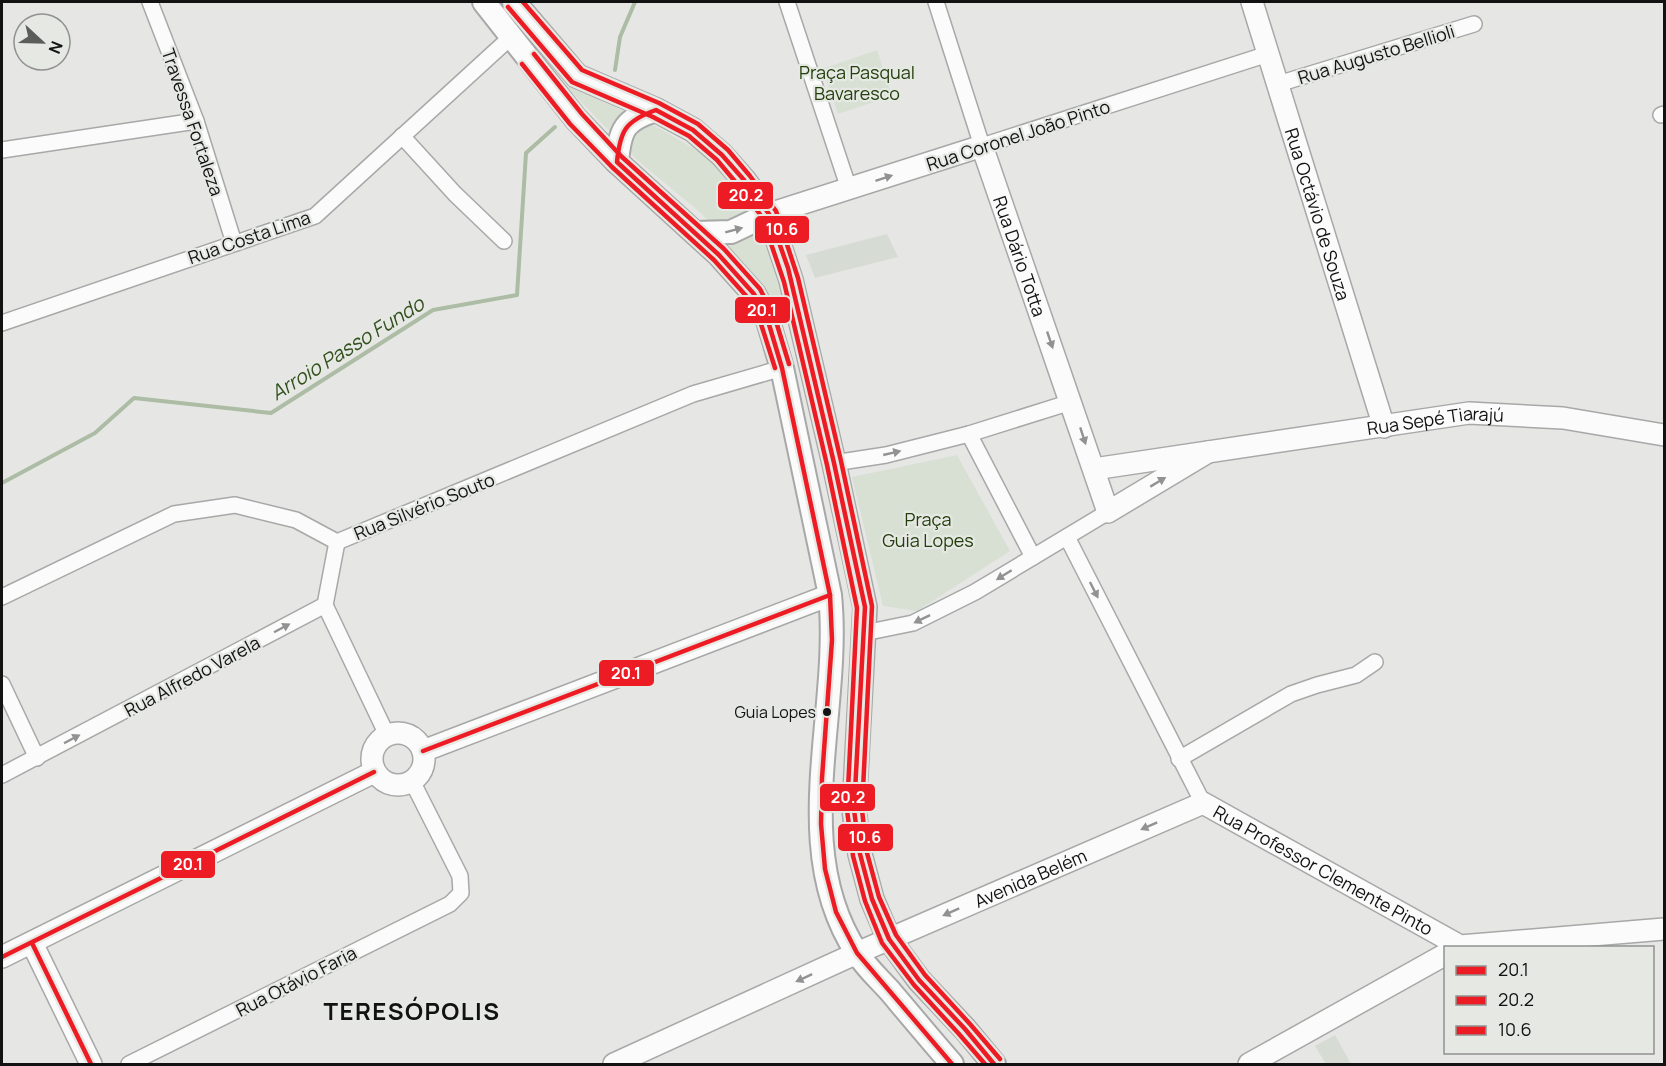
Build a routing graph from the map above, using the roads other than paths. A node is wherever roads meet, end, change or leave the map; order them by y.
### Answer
1 (150, 2) edge
2 (484, 2) edge
3 (514, 2) edge
4 (787, 2) edge
5 (936, 2) edge
6 (1252, 2) edge
7 (1474, 24) dead end
8 (511, 37) junction
9 (1268, 54) junction
10 (1278, 84) junction
11 (656, 110) junction
12 (196, 121) junction
13 (402, 136) junction
14 (982, 147) junction
15 (2, 150) edge
16 (617, 162) junction
17 (849, 189) junction
18 (769, 214) junction
19 (695, 233) junction
20 (504, 241) dead end
21 (234, 243) junction
22 (2, 323) edge
23 (782, 368) junction
24 (1071, 402) junction
25 (1384, 427) junction
26 (969, 435) junction
27 (1665, 435) edge
28 (1208, 452) junction
29 (834, 463) junction
30 (1094, 469) junction
31 (1108, 512) junction
32 (1068, 537) junction
33 (337, 542) junction
34 (1033, 557) junction
35 (830, 595) junction
36 (2, 597) edge
37 (325, 605) junction
38 (864, 633) junction
39 (1375, 662) dead end
40 (2, 684) edge
41 (387, 735) junction
42 (423, 751) junction
43 (37, 758) junction
44 (1179, 759) junction
45 (374, 772) junction
46 (2, 775) edge
47 (412, 781) junction
48 (1203, 803) junction
49 (1665, 928) edge
50 (889, 939) junction
51 (32, 943) junction
52 (1449, 946) edge
53 (1484, 946) edge
54 (857, 953) junction
55 (1444, 955) edge
56 (2, 957) edge
57 (91, 1065) edge
58 (129, 1065) edge
59 (614, 1065) edge
60 (952, 1065) edge
61 (994, 1065) edge
62 (1249, 1065) edge

1 - 12 street, Travessa Fortaleza
2 - 8 main road
3 - 11 main road
4 - 17 street
5 - 14 street, Rua Dário Totta
6 - 9 street, Rua Octávio de Souza
7 - 10 street, Rua Augusto Bellioli
8 - 13 street, Rua Costa Lima
8 - 16 main road
9 - 10 street, Rua Octávio de Souza
9 - 14 street, Rua Coronel João Pinto
10 - 25 street, Rua Octávio de Souza
11 - 16 main road
11 - 18 main road
12 - 15 street
12 - 21 street, Travessa Fortaleza
13 - 20 street
13 - 21 street, Rua Costa Lima
17 -> 14 street, Rua Coronel João Pinto
14 -> 24 street, Rua Dário Totta
16 - 19 main road
17 - 18 street, Rua Coronel João Pinto
19 -> 18 main road
18 - 29 main road
19 - 23 main road
21 - 22 street, Rua Costa Lima
23 - 33 street, Rua Silvério Souto
23 - 35 main road
24 - 26 street
24 -> 30 street, Rua Dário Totta
25 - 27 street, Rua Sepé Tiarajú
25 - 28 street, Rua Sepé Tiarajú
29 -> 26 street
26 - 34 street
28 - 30 street, Rua Sepé Tiarajú
31 -> 28 street, Rua Sepé Tiarajú
29 - 38 main road
30 - 31 street, Rua Dário Totta
31 - 32 street, Rua Sepé Tiarajú
32 - 34 street, Rua Sepé Tiarajú
32 -> 44 street, Rua Professor Clemente Pinto
33 - 36 street, Rua Silvério Souto
33 - 37 street
34 -> 38 street
35 - 42 street
35 - 54 main road
37 - 41 street
43 -> 37 street, Rua Alfredo Varela
38 - 50 main road
39 - 44 street
40 - 43 street
41 - 42 street
41 - 45 street
42 - 47 street
43 - 46 street, Rua Alfredo Varela
44 - 48 street, Rua Professor Clemente Pinto
45 - 47 street
45 - 51 street
47 - 58 street, Rua Otávio Faria
48 -> 50 street, Avenida Belém
48 - 52 street, Rua Professor Clemente Pinto
49 - 53 street
50 - 54 street, Avenida Belém
50 - 61 main road
51 - 56 street
51 - 57 street
54 -> 59 street, Avenida Belém
54 - 60 main road
55 - 62 street

